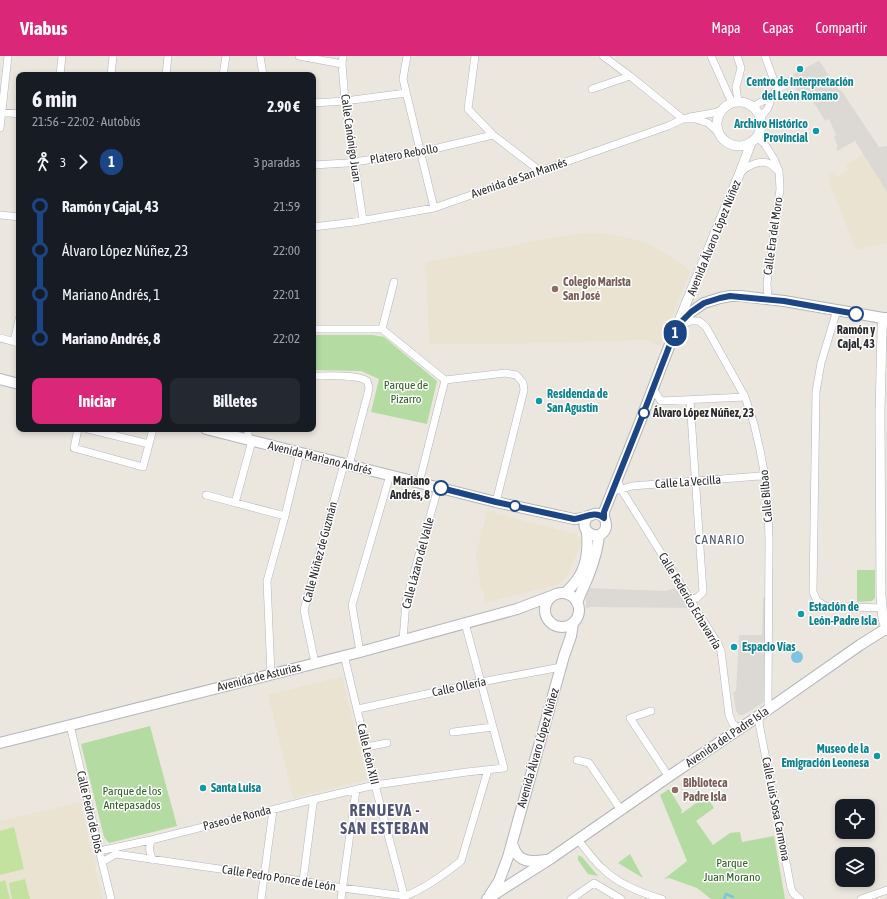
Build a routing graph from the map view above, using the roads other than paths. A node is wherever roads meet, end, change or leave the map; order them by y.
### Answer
1 (8, 56) edge
2 (62, 56) edge
3 (113, 56) edge
4 (168, 56) edge
5 (226, 56) edge
6 (260, 56) edge
7 (298, 56) edge
8 (407, 56) edge
9 (475, 56) edge
10 (603, 56) edge
11 (711, 56) edge
12 (737, 56) edge
13 (765, 56) edge
14 (343, 60) edge
15 (60, 72) edge
16 (111, 72) edge
17 (166, 72) edge
18 (223, 72) edge
19 (263, 72) edge
20 (630, 76) junction
21 (786, 84) dead end
22 (777, 88) junction
23 (592, 89) dead end
24 (406, 93) junction
25 (772, 96) junction
26 (345, 101) junction
27 (735, 102) junction
28 (316, 103) edge
29 (752, 107) junction
30 (722, 110) junction
31 (1, 112) edge
32 (16, 114) edge
33 (760, 118) junction
34 (683, 119) junction
35 (0, 128) edge
36 (718, 132) junction
37 (493, 135) junction
38 (753, 141) junction
39 (735, 146) junction
40 (421, 152) junction
41 (354, 162) junction
42 (316, 165) edge
43 (540, 171) junction
44 (779, 171) junction
45 (740, 173) junction
46 (434, 208) junction
47 (0, 215) edge
48 (16, 217) edge
49 (363, 220) junction
50 (316, 227) edge
51 (394, 282) dead end
52 (768, 300) junction
53 (837, 310) junction
54 (885, 318) edge
55 (677, 326) junction
56 (316, 329) edge
57 (382, 329) junction
58 (0, 338) edge
59 (16, 342) edge
60 (316, 376) edge
61 (445, 380) junction
62 (0, 381) edge
63 (16, 384) edge
64 (653, 389) junction
65 (745, 397) junction
66 (690, 400) junction
67 (884, 412) edge
68 (77, 432) edge
69 (100, 432) edge
70 (152, 432) edge
71 (224, 432) edge
72 (249, 436) edge
73 (149, 444) junction
74 (300, 453) junction
75 (347, 464) junction
76 (390, 476) junction
77 (765, 477) junction
78 (695, 481) junction
79 (419, 483) junction
80 (619, 484) junction
81 (438, 488) junction
82 (206, 495) dead end
83 (496, 502) junction
84 (235, 503) junction
85 (285, 516) junction
86 (596, 516) junction
87 (574, 519) junction
88 (586, 529) junction
89 (599, 535) junction
90 (565, 593) junction
91 (554, 594) junction
92 (690, 599) junction
93 (577, 603) junction
94 (882, 608) junction
95 (517, 609) junction
96 (545, 616) junction
97 (465, 623) junction
98 (573, 623) junction
99 (557, 627) junction
100 (887, 629) edge
101 (403, 640) junction
102 (360, 652) junction
103 (344, 656) junction
104 (564, 656) junction
105 (315, 663) junction
106 (561, 668) junction
107 (271, 674) junction
108 (481, 682) junction
109 (358, 709) junction
110 (652, 711) dead end
111 (764, 712) junction
112 (70, 725) junction
113 (493, 727) junction
114 (740, 729) junction
115 (453, 732) dead end
116 (0, 743) edge
117 (387, 743) dead end
118 (366, 747) junction
119 (577, 760) dead end
120 (488, 770) junction
121 (669, 777) junction
122 (376, 785) junction
123 (356, 790) junction
124 (315, 799) junction
125 (273, 810) junction
126 (621, 810) junction
127 (151, 840) junction
128 (578, 840) junction
129 (513, 844) junction
130 (99, 851) junction
131 (550, 859) junction
132 (153, 860) junction
133 (102, 862) junction
134 (264, 875) junction
135 (303, 881) junction
136 (342, 888) junction
137 (505, 888) junction
138 (887, 890) edge
139 (405, 897) edge
140 (111, 899) edge
141 (261, 899) edge
142 (341, 899) edge
143 (486, 899) edge
144 (502, 899) edge
145 (571, 899) edge
146 (621, 899) edge
147 (662, 899) edge
148 (800, 899) edge
149 (861, 899) edge

1 - 31 street
2 - 15 street
3 - 16 street
4 - 17 street
5 - 18 street
6 - 19 street
7 - 14 street
8 - 24 street
9 - 37 street
10 - 20 street
11 - 27 street
12 - 27 street
13 - 22 street
14 - 26 street, Calle Canónigo Juan
20 - 23 street
20 - 34 street
21 - 22 street
22 - 25 street
24 - 26 street
24 - 40 street
25 - 29 street
25 - 33 street
26 - 28 street
26 - 41 street, Calle Canónigo Juan
27 - 29 street
27 - 30 street
29 - 33 street
30 - 34 street
30 - 36 street
31 - 32 street
31 - 35 street
33 - 38 street
34 - 36 street, Avenida de San Mamés
34 - 43 street, Avenida de San Mamés
36 - 39 street
37 - 40 street, Platero Rebollo
37 - 43 street
38 - 39 street
38 - 44 street, Calle Era del Moro
38 - 45 street, Avenida Álvaro López Núñez
39 - 45 street, Avenida Álvaro López Núñez
40 - 41 street, Platero Rebollo
40 - 46 street
41 - 42 street, Platero Rebollo
41 - 49 street, Calle Canónigo Juan
43 - 46 street, Avenida de San Mamés
44 - 45 street
44 - 52 street, Calle Era del Moro
45 - 55 street, Avenida Álvaro López Núñez
46 - 49 street, Avenida de San Mamés
47 - 48 street
49 - 50 street, Avenida de San Mamés
51 - 57 street
52 - 53 main road
52 - 55 main road
53 - 54 main road
53 - 94 street
54 - 67 street
55 - 64 main road, Avenida Álvaro López Núñez
55 - 65 street, Calle Bilbao
56 - 57 street
57 - 61 street
58 - 59 street
60 - 75 street, Calle Núñez de Guzmán
61 - 79 street
61 - 83 street
62 - 63 main road
64 - 66 street
64 - 80 main road, Avenida Álvaro López Núñez
65 - 66 street
65 - 77 street, Calle Bilbao
66 - 78 street
67 - 94 street
68 - 73 street
69 - 73 street
70 - 73 street
71 - 72 main road, Avenida Mariano Andrés
72 - 74 main road, Avenida Mariano Andrés
72 - 84 street
74 - 75 main road, Avenida Mariano Andrés
74 - 85 street
75 - 76 main road, Avenida Mariano Andrés
75 - 105 street, Calle Núñez de Guzmán
76 - 79 main road, Avenida Mariano Andrés
76 - 102 street
77 - 78 street, Calle La Vecilla
77 - 111 street, Calle Bilbao
78 - 80 street, Calle La Vecilla
78 - 92 street
79 - 81 main road, Avenida Mariano Andrés
80 - 86 main road, Avenida Álvaro López Núñez
80 - 92 street, Calle Federico Echavarría
81 - 83 main road, Avenida Mariano Andrés
81 - 101 street, Calle Lázaro del Valle
82 - 84 street
83 - 87 main road, Avenida Mariano Andrés
84 - 85 street
85 - 107 street
86 - 87 main road, Avenida Mariano Andrés
86 - 88 main road
86 - 89 main road
87 - 88 main road, Avenida Mariano Andrés
88 - 89 main road
88 - 90 main road
89 - 93 main road
90 - 91 main road
90 - 93 main road
91 - 95 main road, Avenida de Asturias
91 - 96 main road
92 - 114 street, Calle Federico Echavarría
93 - 98 main road
94 - 100 street
95 - 96 main road, Avenida de Asturias
95 - 97 main road, Avenida de Asturias
96 - 99 main road
97 - 101 main road, Avenida de Asturias
97 - 108 street
98 - 99 main road
98 - 104 main road, Avenida Álvaro López Núñez
99 - 104 main road, Avenida Álvaro López Núñez
100 - 111 main road, Avenida del Padre Isla
101 - 102 main road, Avenida de Asturias
102 - 103 main road, Avenida de Asturias
103 - 105 main road, Avenida de Asturias
103 - 109 street, Calle León XIII
104 - 106 main road, Avenida Álvaro López Núñez
105 - 107 main road, Avenida de Asturias
106 - 108 street, Calle Ollería
106 - 129 main road, Avenida Álvaro López Núñez
107 - 112 main road, Avenida de Asturias
108 - 109 street, Calle Ollería
108 - 113 street
109 - 118 street, Calle León XIII
110 - 121 street
111 - 114 main road, Avenida del Padre Isla
111 - 148 street, Calle Luis Sosa Carmona
112 - 116 main road, Avenida de Asturias
112 - 130 street, Calle Pedro de Dios
113 - 115 street
113 - 120 street, Paseo de Ronda
114 - 121 main road, Avenida del Padre Isla
117 - 118 street
118 - 122 street, Calle León XIII
119 - 126 street
120 - 122 street, Paseo de Ronda
120 - 139 street
121 - 126 main road, Avenida del Padre Isla
122 - 123 street, Paseo de Ronda
122 - 139 street, Calle León XIII
123 - 124 street, Paseo de Ronda
123 - 136 street
124 - 125 street, Paseo de Ronda
124 - 135 street
125 - 127 street, Paseo de Ronda
125 - 134 street
126 - 128 main road, Avenida del Padre Isla
127 - 130 street, Paseo de Ronda
127 - 132 street
128 - 131 main road, Avenida del Padre Isla
128 - 147 street
129 - 131 main road
129 - 137 main road, Avenida Álvaro López Núñez
129 - 143 main road, Avenida Álvaro López Núñez
130 - 133 street, Calle Pedro de Dios
131 - 137 main road, Avenida del Padre Isla
132 - 133 street, Calle Pedro Ponce de León
132 - 134 street, Calle Pedro Ponce de León
133 - 140 street, Calle Pedro de Dios
134 - 135 street, Calle Pedro Ponce de León
134 - 141 street
135 - 136 street, Calle Pedro Ponce de León
136 - 139 street, Calle Pedro Ponce de León
136 - 142 street
137 - 143 main road, Avenida del Padre Isla
137 - 144 main road, Avenida Álvaro López Núñez
138 - 149 street
145 - 146 street

